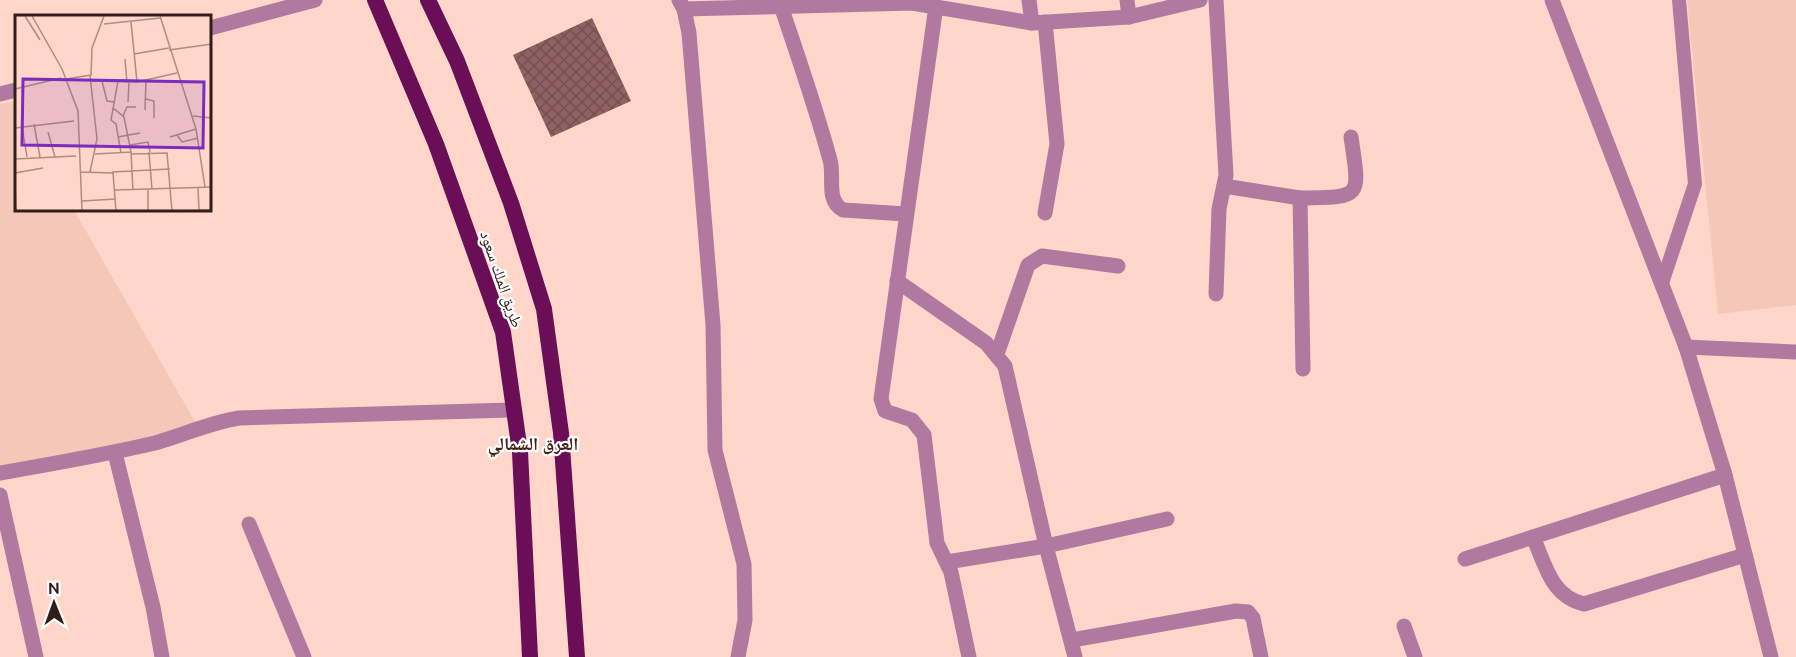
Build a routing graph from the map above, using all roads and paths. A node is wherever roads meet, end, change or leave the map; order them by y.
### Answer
1 (315, 0) edge
2 (375, 0) edge
3 (428, 0) edge
4 (1029, 0) edge
5 (1127, 0) edge
6 (1200, 0) edge
7 (1216, 0) edge
8 (1552, 0) edge
9 (1679, 0) edge
10 (681, 4) edge
11 (781, 6) junction
12 (936, 6) junction
13 (1129, 17) junction
14 (1039, 23) junction
15 (212, 27) edge
16 (15, 90) edge
17 (0, 94) edge
18 (1352, 137) dead end
19 (1224, 186) junction
20 (1300, 198) junction
21 (1045, 213) dead end
22 (906, 214) junction
23 (1118, 266) dead end
24 (897, 281) junction
25 (1662, 283) junction
26 (1216, 294) dead end
27 (1686, 347) junction
28 (1796, 352) edge
29 (998, 354) junction
30 (1303, 369) dead end
31 (514, 410) junction
32 (115, 453) junction
33 (0, 473) edge
34 (1725, 475) junction
35 (0, 495) edge
36 (1167, 519) dead end
37 (249, 524) dead end
38 (1533, 537) junction
39 (1046, 546) junction
40 (1745, 555) junction
41 (1465, 559) dead end
42 (947, 562) junction
43 (1404, 626) dead end
44 (1072, 640) junction
45 (36, 657) edge
46 (162, 657) edge
47 (304, 657) edge
48 (530, 657) edge
49 (577, 657) edge
50 (738, 657) edge
51 (969, 657) edge
52 (1075, 657) edge
53 (1261, 657) edge
54 (1415, 657) edge
55 (1771, 657) edge

1 - 15 street
2 - 31 highway, طريق الملك سعود
3 - 49 highway, طريق الملك سعود
4 - 14 street
5 - 13 street
6 - 13 street
7 - 19 street
8 - 25 street
9 - 25 lane
10 - 11 street
10 - 50 street
11 - 12 street
11 - 22 street
12 - 14 street
12 - 22 street
13 - 14 street
14 - 21 street
16 - 17 street
18 - 20 street
19 - 20 street
19 - 26 street
20 - 30 street
22 - 24 street
23 - 29 street
24 - 29 street
24 - 42 street
25 - 27 street
27 - 28 street
27 - 34 street
29 - 39 street
31 - 32 street
31 - 48 highway, طريق الملك سعود
32 - 33 street
32 - 46 street
34 - 38 street
34 - 40 street
35 - 45 street
36 - 39 street
37 - 47 street
38 - 40 street
38 - 41 street
39 - 42 street
39 - 44 street
40 - 55 street
42 - 51 street
43 - 54 street
44 - 52 street
44 - 53 street

